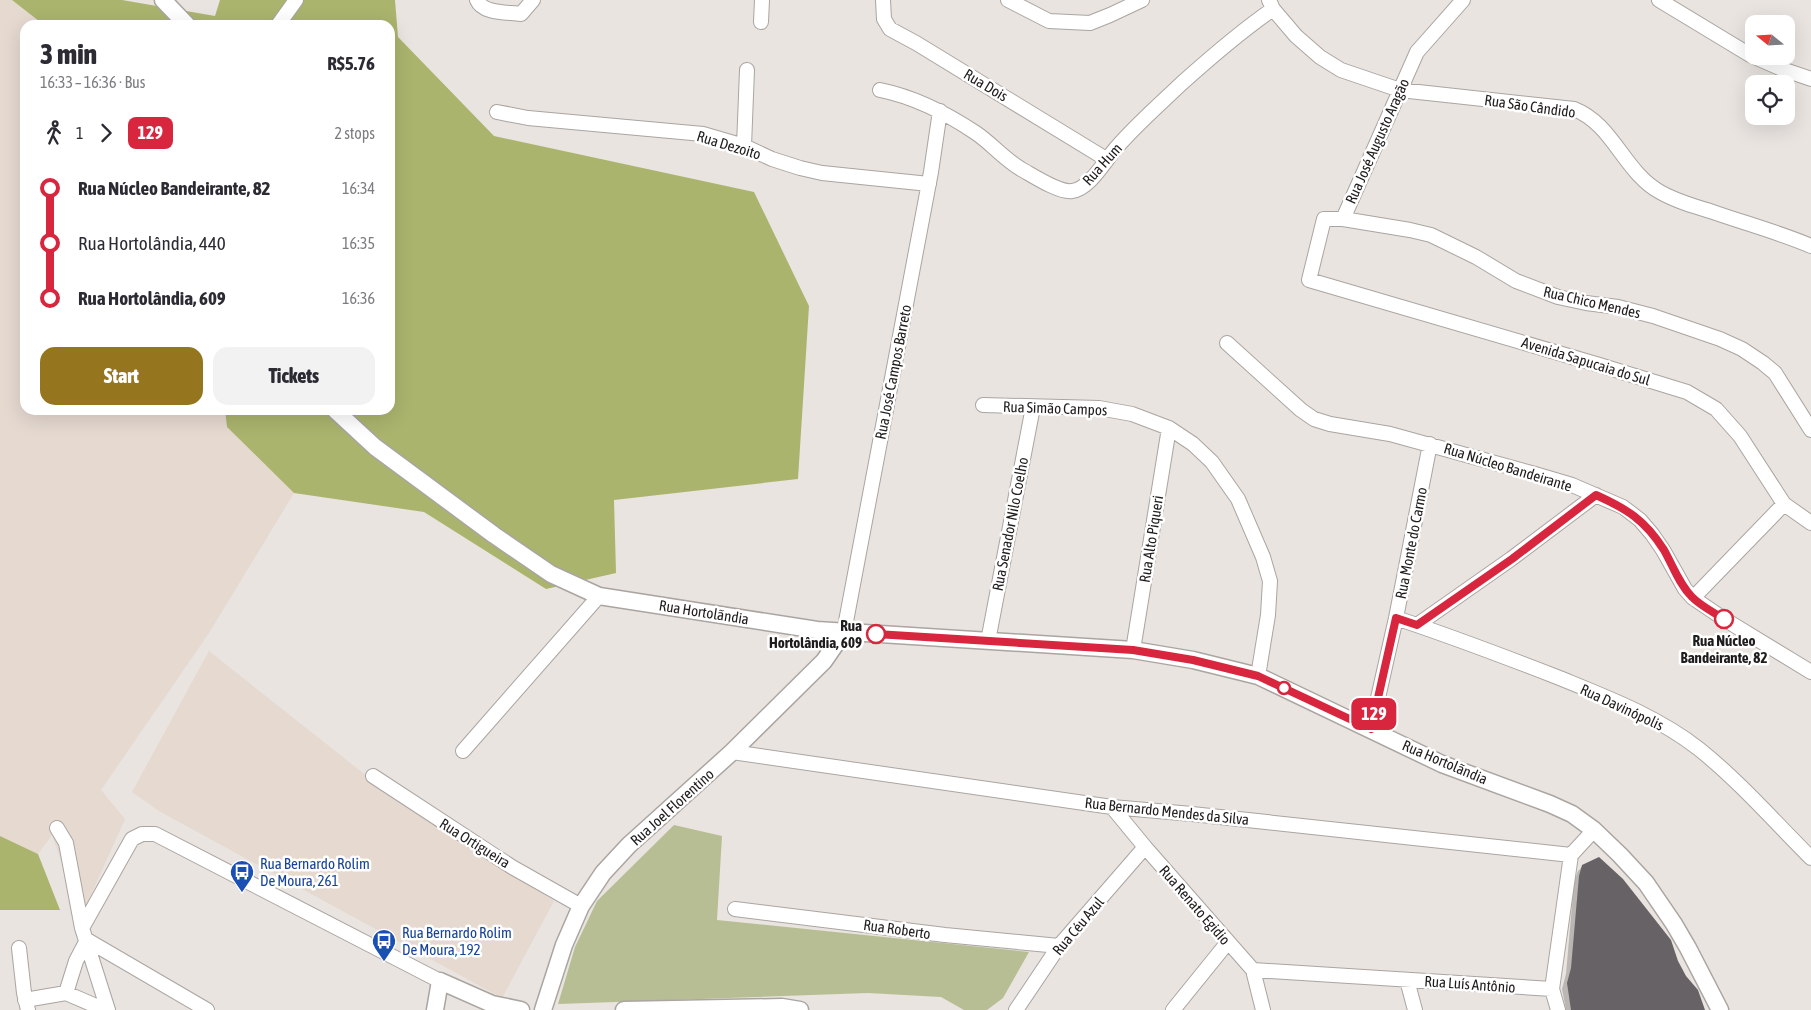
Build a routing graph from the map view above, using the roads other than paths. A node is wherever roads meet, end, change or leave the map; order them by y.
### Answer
1 (163, 0) edge
2 (296, 0) edge
3 (477, 0) edge
4 (533, 0) edge
5 (762, 0) edge
6 (882, 0) edge
7 (1008, 0) edge
8 (1142, 0) edge
9 (1463, 0) edge
10 (1659, 0) edge
11 (1271, 4) edge
12 (182, 20) edge
13 (282, 20) edge
14 (761, 22) dead end
15 (747, 70) dead end
16 (1811, 79) edge
17 (880, 90) dead end
18 (1400, 90) junction
19 (940, 111) junction
20 (497, 112) dead end
21 (744, 146) junction
22 (1106, 159) junction
23 (929, 184) junction
24 (1343, 219) junction
25 (1811, 246) edge
26 (1309, 280) joint
27 (1227, 343) dead end
28 (983, 405) dead end
29 (1033, 407) junction
30 (340, 415) edge
31 (1169, 428) junction
32 (1811, 430) edge
33 (1430, 444) junction
34 (1596, 495) junction
35 (1784, 504) junction
36 (1811, 523) edge
37 (599, 596) junction
38 (1693, 598) junction
39 (1396, 618) junction
40 (1417, 625) junction
41 (844, 632) junction
42 (988, 641) junction
43 (1133, 650) junction
44 (1811, 672) edge
45 (1258, 676) junction
46 (1371, 729) junction
47 (463, 751) dead end
48 (732, 752) junction
49 (373, 776) dead end
50 (1112, 807) junction
51 (57, 828) dead end
52 (1594, 830) junction
53 (1145, 847) junction
54 (1571, 855) junction
55 (1811, 858) edge
56 (581, 906) junction
57 (735, 909) dead end
58 (84, 934) junction
59 (1228, 942) junction
60 (1059, 946) junction
61 (19, 948) dead end
62 (1253, 970) junction
63 (1407, 980) junction
64 (440, 981) junction
65 (1552, 989) junction
66 (66, 993) junction
67 (27, 1005) edge
68 (107, 1008) edge
69 (702, 1009) edge
70 (207, 1010) edge
71 (435, 1010) edge
72 (521, 1010) edge
73 (543, 1010) edge
74 (624, 1010) edge
75 (800, 1010) edge
76 (1016, 1010) edge
77 (1173, 1010) edge
78 (1263, 1010) edge
79 (1415, 1010) edge
80 (1558, 1010) edge
81 (1720, 1010) edge

1 - 12 street
2 - 13 street
3 - 4 street
5 - 14 street
6 - 22 street, Rua Dois
7 - 8 street
9 - 18 street, Rua José Augusto Aragão
10 - 16 street
11 - 18 street, Rua São Cândido
11 - 22 street, Rua Hum
15 - 21 street
17 - 19 street, Rua Hum
18 - 24 street, Rua José Augusto Aragão
18 - 25 street, Rua São Cândido
19 - 22 street, Rua Hum
19 - 23 street, Rua José Campos Barreto
20 - 21 street, Rua Dezoito
21 - 23 street, Rua Dezoito
23 - 41 street, Rua José Campos Barreto
24 - 26 street, Rua José Augusto Aragão
24 - 32 street, Rua Chico Mendes
26 - 35 street, Avenida Sapucaia do Sul
27 - 33 street, Rua Núcleo Bandeirante
28 - 29 street, Rua Simão Campos
29 - 31 street, Rua Simão Campos
29 - 42 street, Rua Senador Nilo Coelho
30 - 37 street, Rua Hortolãndia
31 - 43 street, Rua Alto Piqueri
31 - 45 street, Rua Simão Campos
33 - 34 street, Rua Núcleo Bandeirante
33 - 39 street, Rua Monte do Carmo
34 - 38 street, Rua Núcleo Bandeirante
34 - 40 street
35 - 36 street, Avenida Sapucaia do Sul
35 - 38 street
37 - 41 street, Rua Hortolãndia
37 - 47 street
38 - 44 street, Rua Núcleo Bandeirante
39 - 40 street, Rua Davinópolis
39 - 46 street, Rua Monte do Carmo
40 - 55 street, Rua Davinópolis
41 - 42 street, Rua Hortolãndia
41 - 48 street, Rua Joel Florentino
42 - 43 street, Rua Hortolãndia
43 - 45 street, Rua Hortolãndia
45 - 46 street, Rua Hortolãndia
46 - 52 street, Rua Hortolãndia
48 - 50 street, Rua Bernardo Mendes da Silva
48 - 56 street, Rua Joel Florentino
49 - 56 street, Rua Ortigueira
50 - 53 street, Rua Renato Egidio
50 - 54 street, Rua Bernardo Mendes da Silva
51 - 58 street
52 - 54 street
52 - 81 street, Rua Hortolãndia
53 - 59 street, Rua Renato Egidio
53 - 60 street, Rua Céu Azul
54 - 65 street
56 - 73 street, Rua Joel Florentino
57 - 60 street, Rua Roberto
58 - 64 street
58 - 66 street
58 - 68 street
58 - 70 street
59 - 62 street, Rua Renato Egidio
59 - 77 street
60 - 76 street, Rua Céu Azul
61 - 67 street
62 - 63 street, Rua Luís Antônio
62 - 78 street, Rua Renato Egidio
63 - 65 street, Rua Luís Antônio
63 - 79 street
64 - 71 street
64 - 72 street
65 - 80 street
66 - 67 street
66 - 68 street
69 - 74 street
69 - 75 street

